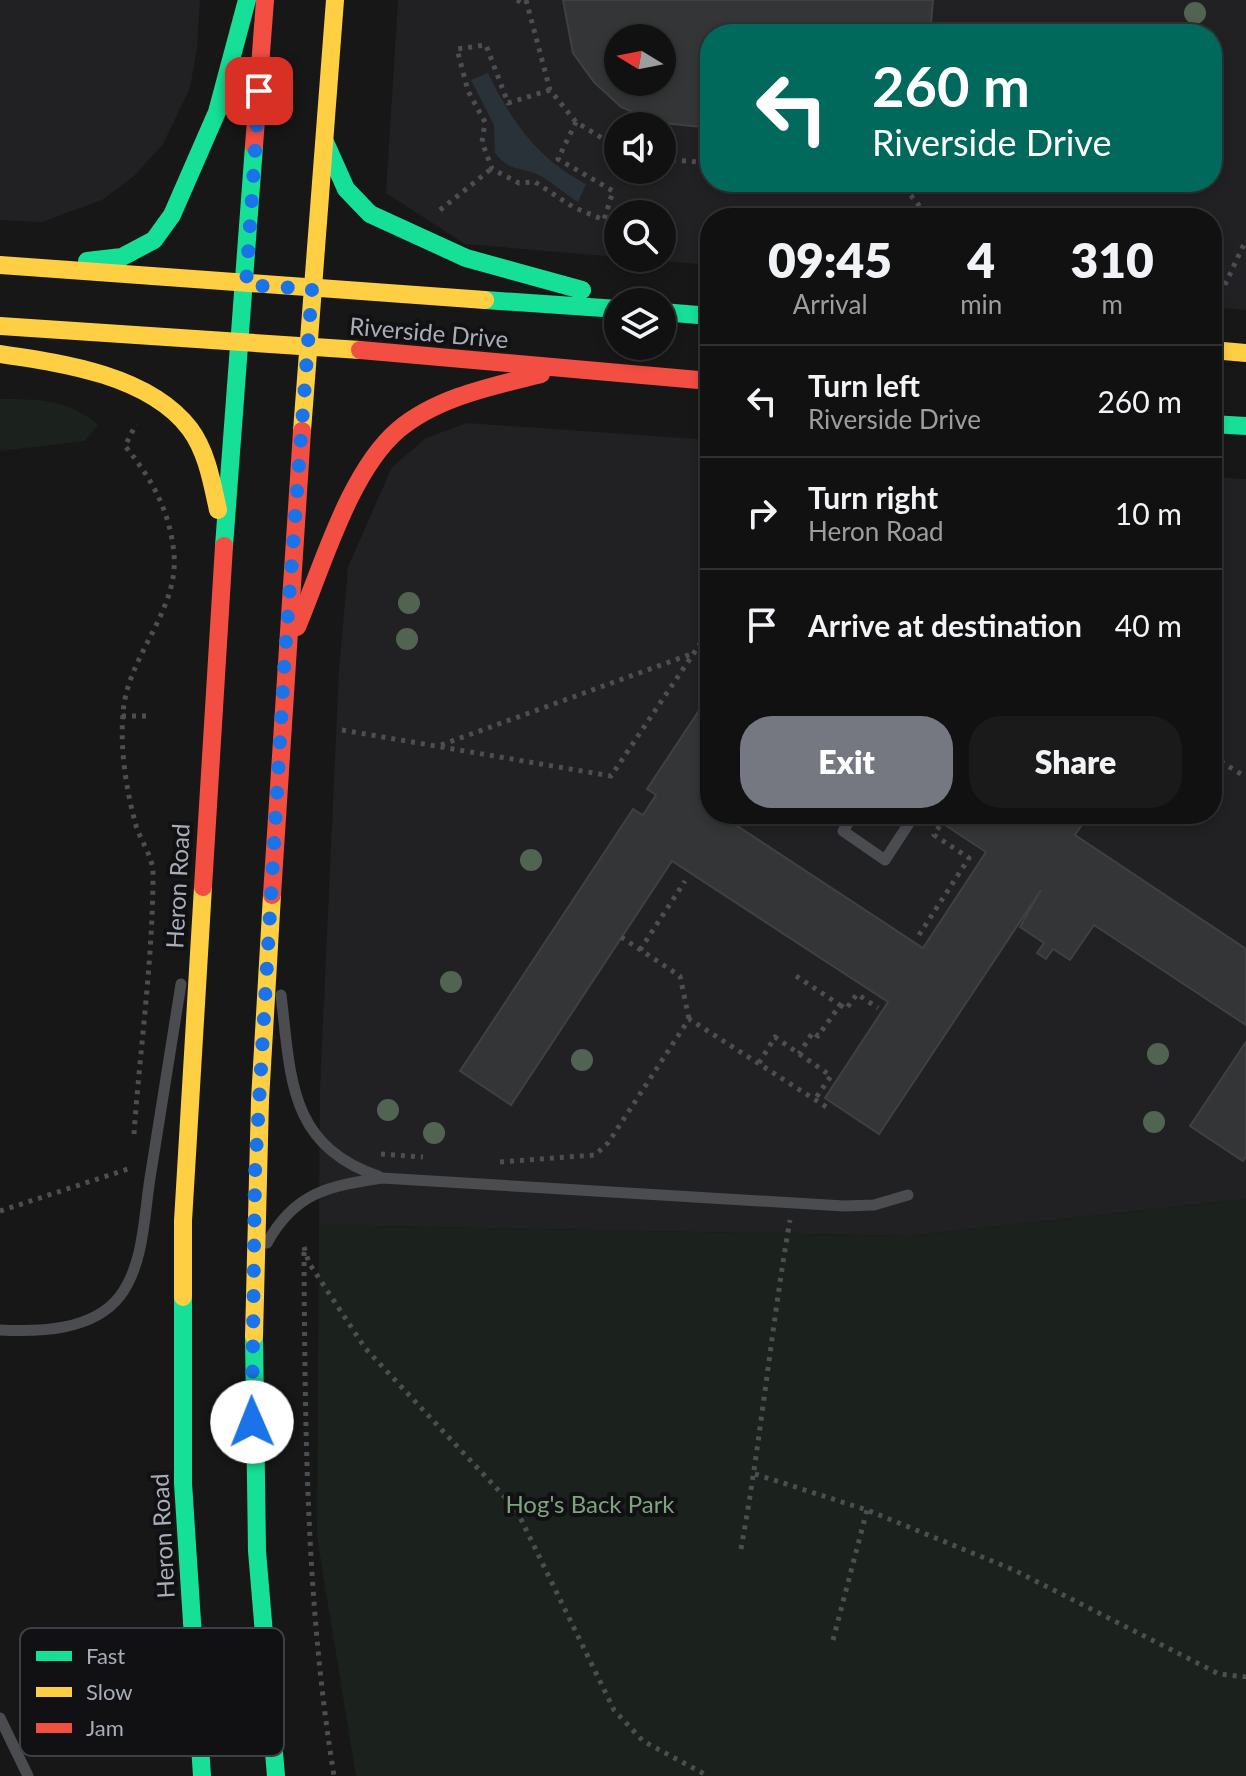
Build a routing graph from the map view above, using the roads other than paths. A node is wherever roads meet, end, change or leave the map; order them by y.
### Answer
1 (247, 0) edge
2 (265, 0) edge
3 (335, 0) edge
4 (324, 138) junction
5 (0, 265) edge
6 (36, 268) junction
7 (246, 285) junction
8 (312, 289) junction
9 (604, 295) edge
10 (604, 308) edge
11 (676, 313) edge
12 (700, 315) edge
13 (0, 326) edge
14 (241, 345) junction
15 (308, 347) junction
16 (1222, 351) edge
17 (1246, 353) edge
18 (0, 354) edge
19 (569, 368) junction
20 (700, 380) edge
21 (1222, 425) edge
22 (1246, 426) edge
23 (224, 539) junction
24 (285, 654) junction
25 (848, 824) edge
26 (908, 824) edge
27 (204, 841) junction
28 (271, 907) junction
29 (186, 950) dead end
30 (184, 965) dead end
31 (382, 1178) junction
32 (908, 1195) dead end
33 (252, 1272) junction
34 (0, 1330) edge
35 (191, 1628) edge
36 (262, 1628) edge
37 (0, 1718) edge
38 (201, 1756) edge
39 (274, 1756) edge
40 (28, 1776) edge
41 (202, 1776) edge
42 (276, 1776) edge

1 - 6 main road
2 - 7 main road, Heron Road
3 - 4 main road
4 - 8 main road
4 - 9 main road
5 - 6 main road, Riverside Drive
6 - 7 main road, Riverside Drive
7 - 8 main road, Riverside Drive
7 - 14 main road, Heron Road
8 - 10 main road, Riverside Drive
8 - 15 main road
11 - 12 main road
13 - 14 main road, Riverside Drive
14 - 15 main road, Riverside Drive
14 - 23 main road, Heron Road
15 - 19 main road, Riverside Drive
15 - 24 main road
16 - 17 main road
18 - 23 main road
19 - 20 main road, Riverside Drive
19 - 24 main road
21 - 22 main road
23 - 27 main road, Heron Road
24 - 28 main road
25 - 26 lane
27 - 29 lane
27 - 35 main road, Heron Road
28 - 31 lane
28 - 33 main road
30 - 34 lane
31 - 32 lane
31 - 33 lane
33 - 36 main road
37 - 40 lane
38 - 41 main road, Heron Road
39 - 42 main road

